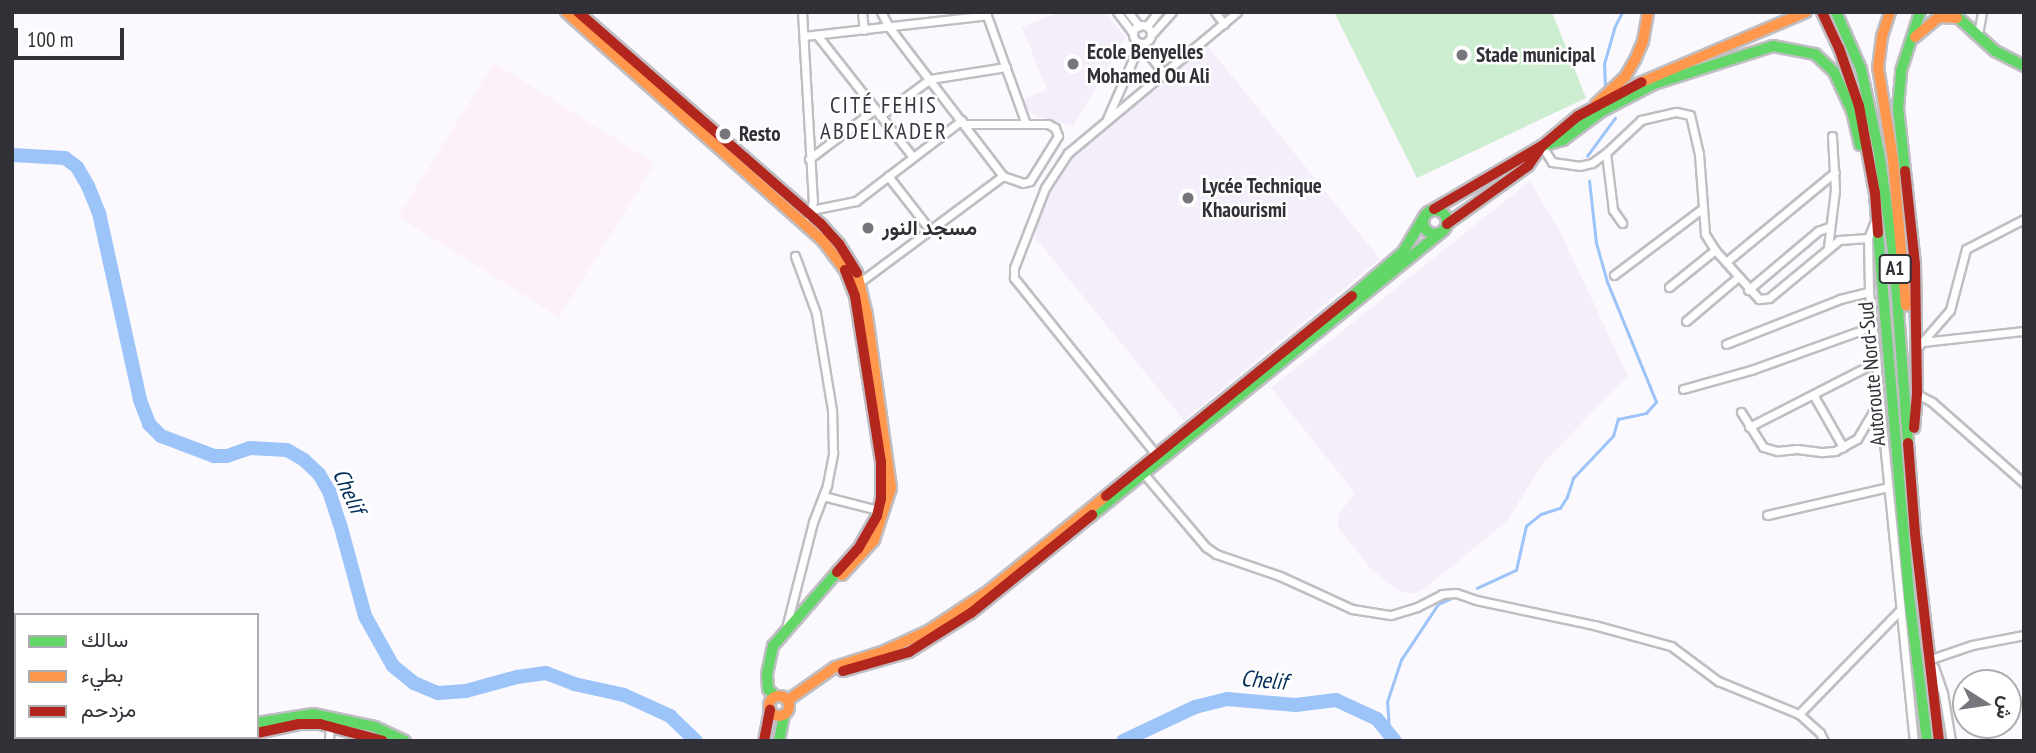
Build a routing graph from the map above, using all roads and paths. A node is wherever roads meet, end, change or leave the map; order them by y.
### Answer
1 (566, 12) edge
2 (578, 12) edge
3 (802, 12) edge
4 (862, 12) edge
5 (881, 12) edge
6 (1117, 12) edge
7 (1128, 12) edge
8 (1158, 12) edge
9 (1172, 12) edge
10 (1215, 12) edge
11 (1237, 12) edge
12 (1648, 12) edge
13 (1805, 12) edge
14 (1822, 12) edge
15 (1836, 12) edge
16 (1890, 12) edge
17 (1920, 12) edge
18 (1982, 12) edge
19 (986, 13) edge
20 (1955, 15) edge
21 (1224, 24) junction
22 (889, 27) junction
23 (864, 30) junction
24 (1143, 30) junction
25 (1974, 34) junction
26 (817, 35) junction
27 (804, 36) junction
28 (1910, 42) junction
29 (1140, 43) junction
30 (2024, 66) edge
31 (1006, 67) junction
32 (1164, 74) junction
33 (930, 79) junction
34 (1596, 104) junction
35 (878, 113) junction
36 (964, 122) junction
37 (1026, 124) junction
38 (1105, 124) junction
39 (1832, 136) dead end
40 (1542, 146) junction
41 (1606, 153) junction
42 (913, 157) junction
43 (809, 159) junction
44 (1835, 172) junction
45 (888, 176) junction
46 (1003, 176) junction
47 (1875, 193) junction
48 (1703, 208) junction
49 (1434, 209) junction
50 (1877, 215) junction
51 (809, 217) junction
52 (1423, 219) junction
53 (2024, 219) edge
54 (1622, 223) dead end
55 (1829, 227) junction
56 (1443, 229) junction
57 (930, 230) junction
58 (1868, 238) junction
59 (1828, 247) junction
60 (1715, 250) junction
61 (795, 256) dead end
62 (1726, 262) junction
63 (1614, 275) dead end
64 (1738, 277) junction
65 (856, 285) junction
66 (1669, 287) dead end
67 (1748, 290) junction
68 (1870, 292) junction
69 (1686, 321) dead end
70 (1873, 326) junction
71 (2024, 331) edge
72 (1726, 344) dead end
73 (1919, 345) junction
74 (1876, 362) junction
75 (1905, 379) junction
76 (1683, 389) dead end
77 (1917, 394) junction
78 (1814, 396) junction
79 (1880, 400) junction
80 (1741, 412) dead end
81 (1749, 427) junction
82 (1843, 447) junction
83 (1159, 458) junction
84 (1911, 470) junction
85 (1144, 474) junction
86 (2024, 483) edge
87 (1888, 487) junction
88 (823, 496) junction
89 (878, 510) junction
90 (1766, 515) dead end
91 (1900, 610) junction
92 (786, 628) junction
93 (2024, 635) edge
94 (1927, 648) junction
95 (1931, 659) junction
96 (829, 672) junction
97 (775, 696) junction
98 (788, 700) junction
99 (770, 710) junction
100 (784, 715) junction
101 (1799, 715) junction
102 (330, 721) junction
103 (259, 723) edge
104 (259, 733) edge
105 (368, 738) edge
106 (329, 741) edge
107 (383, 741) edge
108 (405, 741) edge
109 (764, 741) edge
110 (779, 741) edge
111 (1824, 741) edge
112 (1914, 741) edge
113 (1927, 741) edge
114 (1939, 741) edge
115 (1951, 741) edge

1 - 51 main road
2 - 51 main road
3 - 27 street
4 - 23 street
5 - 22 street
6 - 24 street
7 - 24 street
8 - 24 street
9 - 24 street
10 - 21 street
11 - 21 street
12 - 34 main road
13 - 34 main road
14 - 47 main road, Autoroute Nord-Sud / A1
15 - 75 main road, Autoroute Nord-Sud / A1
16 - 75 main road
17 - 28 main road
18 - 25 street
19 - 22 street
19 - 31 street
20 - 25 main road
20 - 28 main road
21 - 32 street
22 - 23 street
22 - 33 street
23 - 26 street
24 - 29 street
24 - 29 street
25 - 30 main road
26 - 27 street
26 - 35 street
27 - 43 street
28 - 73 main road
29 - 32 street
29 - 38 street
31 - 33 street
31 - 37 street
32 - 38 street
33 - 35 street
33 - 36 street
34 - 40 main road
35 - 42 street
35 - 43 street
36 - 37 street
36 - 42 street
36 - 46 street
37 - 46 street
38 - 83 street
39 - 44 street
40 - 41 street
40 - 47 main road
40 - 49 main road
40 - 56 main road
41 - 48 street
41 - 54 street
42 - 45 street
43 - 51 street
44 - 55 street
44 - 62 street
45 - 51 street
45 - 57 street
46 - 57 street
47 - 50 main road, Autoroute Nord-Sud / A1
48 - 60 street
48 - 63 street
49 - 52 main road
49 - 56 main road
50 - 58 street
50 - 113 main road, Autoroute Nord-Sud / A1
51 - 65 main road
52 - 56 main road
52 - 83 main road
53 - 73 street
55 - 59 street
55 - 67 street
56 - 83 main road
57 - 65 street
58 - 59 street
58 - 68 street
59 - 67 street
60 - 62 street
60 - 66 street
61 - 88 street
62 - 64 street
64 - 67 street
64 - 69 street
65 - 89 main road
65 - 92 main road
68 - 70 street
68 - 72 street
70 - 74 street
70 - 76 street
71 - 73 street
73 - 77 main road
74 - 78 street
74 - 79 street
75 - 84 main road, Autoroute Nord-Sud / A1
77 - 84 main road
77 - 86 street
78 - 81 street
78 - 82 street
79 - 82 street
79 - 87 street
80 - 81 street
81 - 82 street
83 - 85 main road
83 - 96 main road
84 - 94 main road, Autoroute Nord-Sud / A1
85 - 96 main road
85 - 101 street
87 - 90 street
87 - 91 street
88 - 89 street
88 - 92 street
89 - 92 main road
91 - 101 street
91 - 112 street
92 - 97 main road
93 - 95 street
94 - 95 street
94 - 114 main road, Autoroute Nord-Sud / A1
95 - 115 street
96 - 98 main road
97 - 98 main road
97 - 99 main road
98 - 100 main road
99 - 100 main road
99 - 109 main road
100 - 110 main road
101 - 111 street
102 - 103 main road
102 - 104 main road
102 - 105 main road
102 - 106 street
102 - 108 main road
105 - 107 main road

